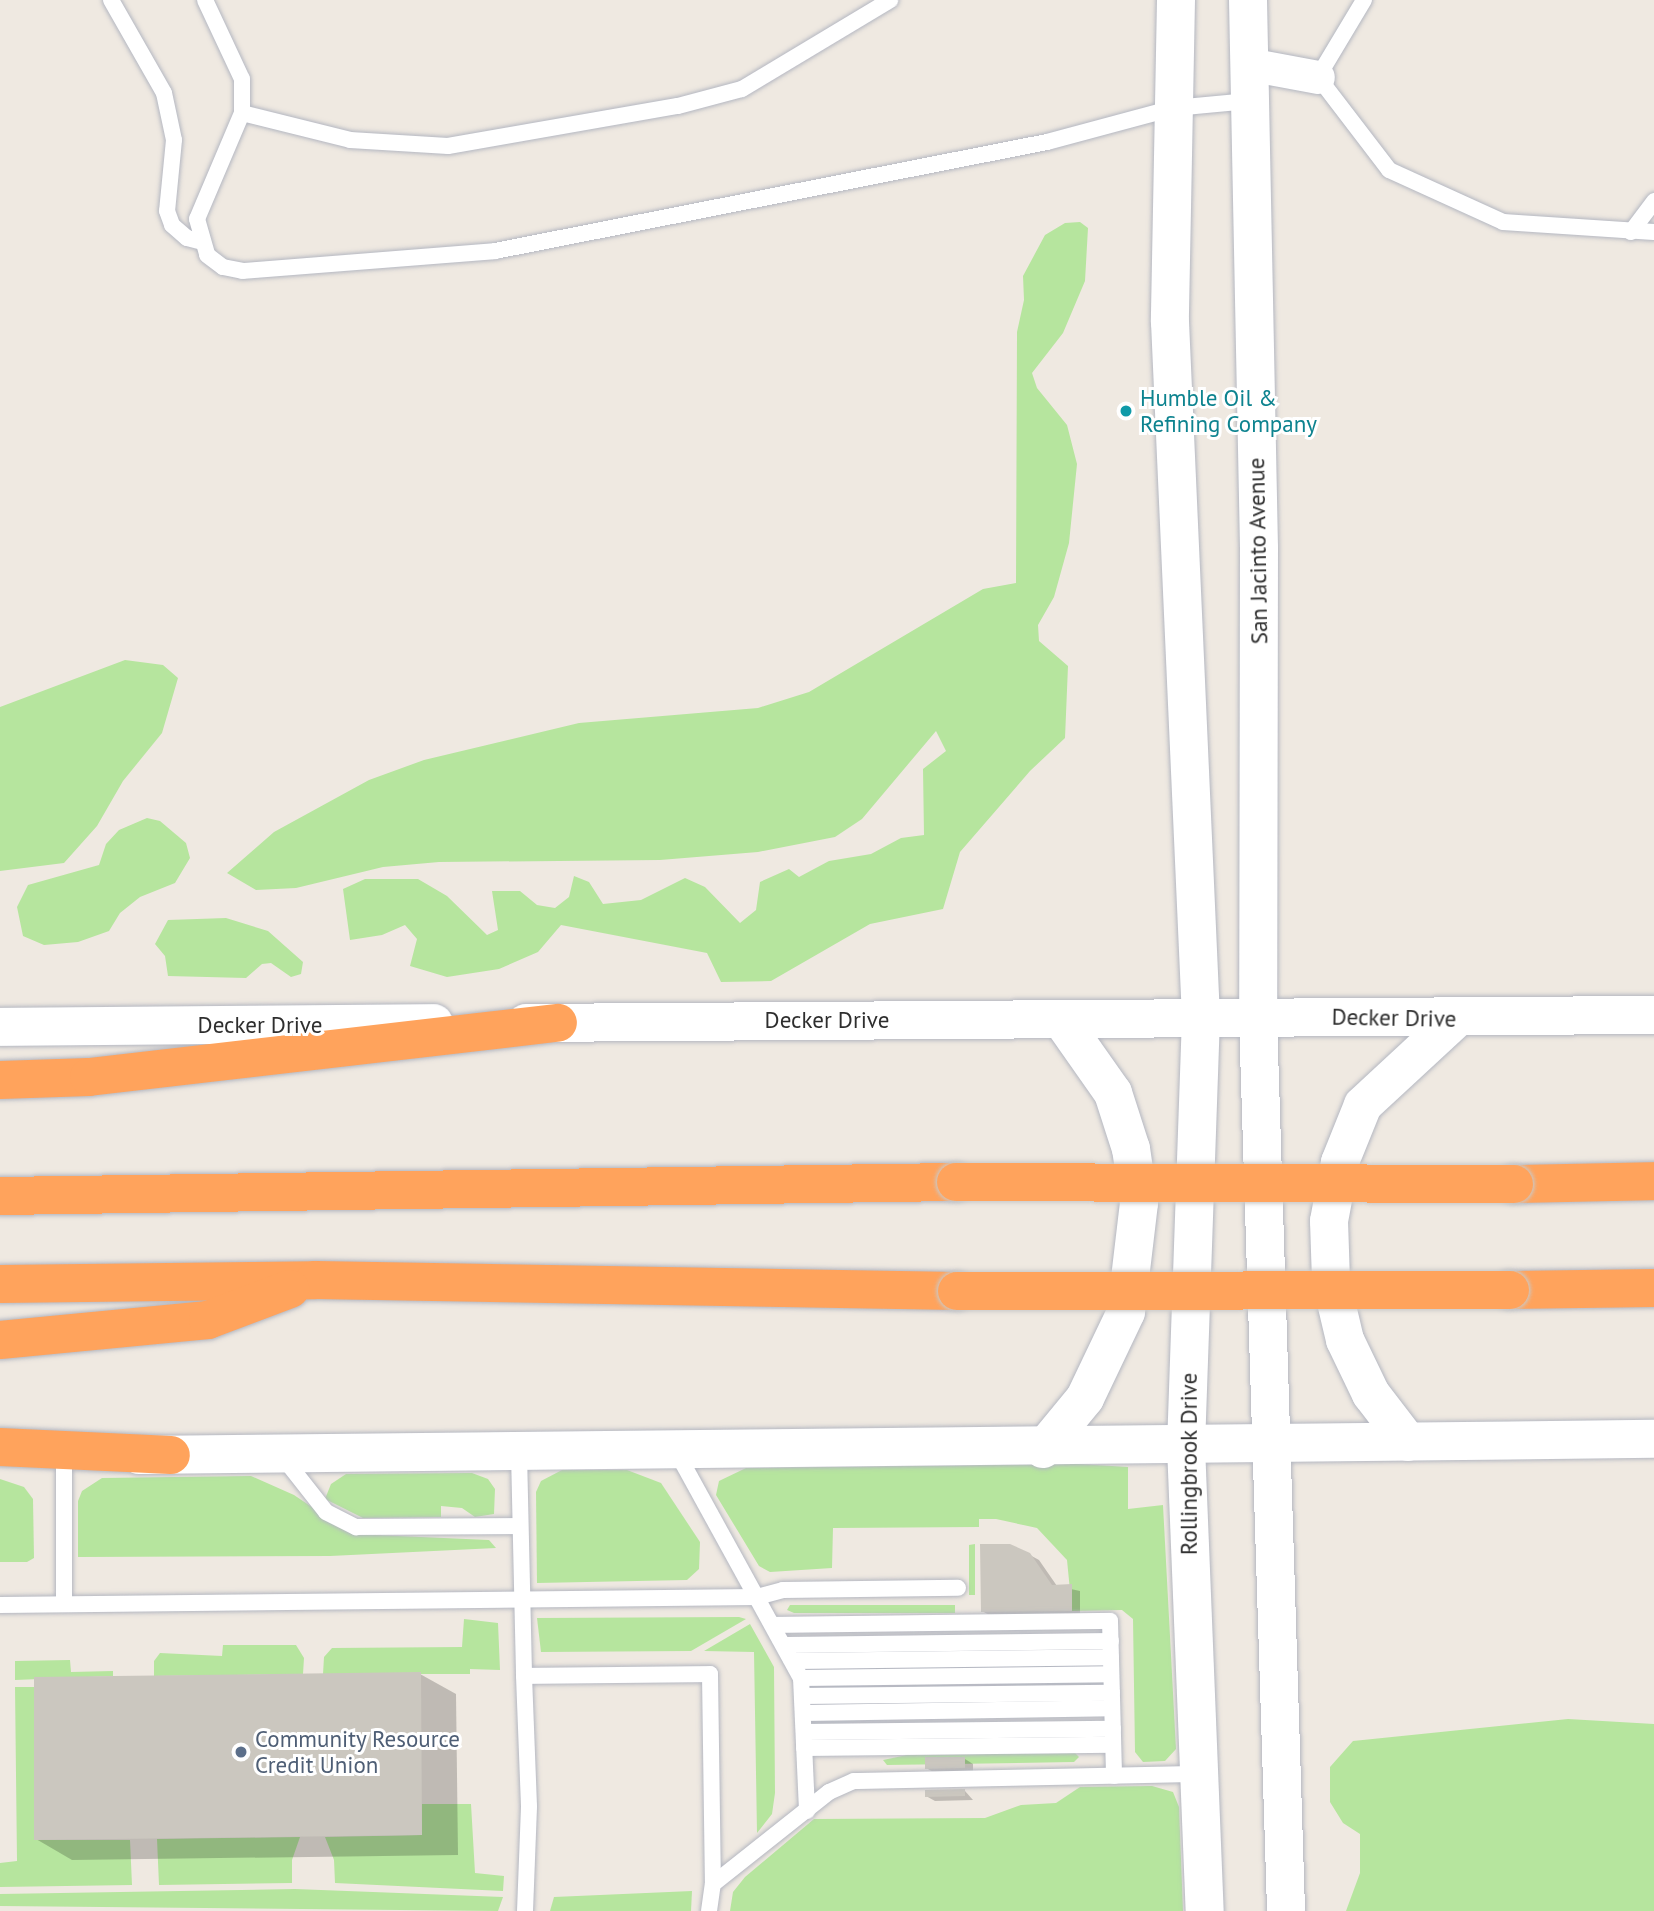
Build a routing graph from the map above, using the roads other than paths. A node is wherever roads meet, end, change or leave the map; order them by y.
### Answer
1 (111, 0) edge
2 (205, 0) edge
3 (890, 0) edge
4 (1176, 0) edge
5 (1248, 0) edge
6 (1364, 0) edge
7 (1248, 64) junction
8 (1318, 77) junction
9 (1249, 102) junction
10 (1174, 108) junction
11 (242, 113) junction
12 (1654, 201) edge
13 (1631, 232) junction
14 (1654, 232) edge
15 (203, 242) junction
16 (1654, 1015) edge
17 (1201, 1017) junction
18 (1061, 1018) junction
19 (1258, 1018) junction
20 (1456, 1019) junction
21 (558, 1023) junction
22 (0, 1027) edge
23 (0, 1080) edge
24 (1654, 1181) edge
25 (0, 1196) edge
26 (315, 1280) junction
27 (0, 1284) edge
28 (1654, 1287) edge
29 (0, 1340) edge
30 (1654, 1439) edge
31 (1408, 1442) junction
32 (1272, 1445) junction
33 (1186, 1446) junction
34 (0, 1447) edge
35 (1043, 1449) junction
36 (676, 1451) junction
37 (519, 1453) junction
38 (280, 1454) junction
39 (171, 1455) junction
40 (0, 1456) edge
41 (64, 1456) junction
42 (520, 1526) junction
43 (958, 1588) dead end
44 (757, 1597) junction
45 (522, 1600) junction
46 (64, 1604) junction
47 (0, 1605) edge
48 (776, 1625) junction
49 (786, 1644) junction
50 (1111, 1649) junction
51 (794, 1661) junction
52 (1111, 1674) junction
53 (524, 1676) junction
54 (801, 1678) junction
55 (802, 1696) junction
56 (1112, 1701) junction
57 (803, 1713) junction
58 (1113, 1737) junction
59 (804, 1740) junction
60 (1197, 1774) junction
61 (1114, 1776) junction
62 (807, 1811) junction
63 (713, 1885) junction
64 (525, 1911) edge
65 (709, 1911) edge
66 (1205, 1911) edge
67 (1286, 1911) edge

1 - 15 lane
2 - 11 lane
3 - 11 lane
4 - 10 main road
5 - 7 main road, San Jacinto Avenue
6 - 8 lane
7 - 8 street
7 - 9 main road, San Jacinto Avenue
8 - 13 lane
9 - 10 lane
9 - 19 main road, San Jacinto Avenue
10 - 15 lane
10 - 17 main road
11 - 15 lane
12 - 13 lane
13 - 14 lane
16 - 20 main road, Decker Drive
17 - 18 main road, Decker Drive
17 - 19 main road, Decker Drive
17 - 33 main road, Rollingbrook Drive
18 - 21 main road, Decker Drive
18 - 35 main road
19 - 20 main road, Decker Drive
19 - 32 main road
20 - 31 main road
21 - 22 main road, Decker Drive
21 - 23 highway
24 - 25 highway, bridge
26 - 27 highway
26 - 28 highway, bridge
26 - 29 highway
30 - 31 main road
31 - 32 main road
32 - 33 main road
32 - 67 main road
33 - 35 main road
33 - 60 main road, Rollingbrook Drive
34 - 39 highway
35 - 36 main road
36 - 37 main road
36 - 44 lane
37 - 38 main road
37 - 42 lane
38 - 39 main road
38 - 42 lane
39 - 41 main road
40 - 41 main road
41 - 46 lane
42 - 45 lane
43 - 44 lane
44 - 45 lane
44 - 48 lane
45 - 46 lane
45 - 53 lane
46 - 47 lane
48 - 49 lane
48 - 50 lane
49 - 50 lane
49 - 51 lane
50 - 51 lane
50 - 52 lane
51 - 54 lane
52 - 54 lane
52 - 56 lane
53 - 63 lane
53 - 64 lane
54 - 55 lane
55 - 56 lane
55 - 57 lane
56 - 57 lane
56 - 58 lane
57 - 59 lane
58 - 59 lane
58 - 61 lane
59 - 62 lane
60 - 61 lane
60 - 66 main road, Rollingbrook Drive
61 - 62 lane
62 - 63 lane
63 - 65 lane

